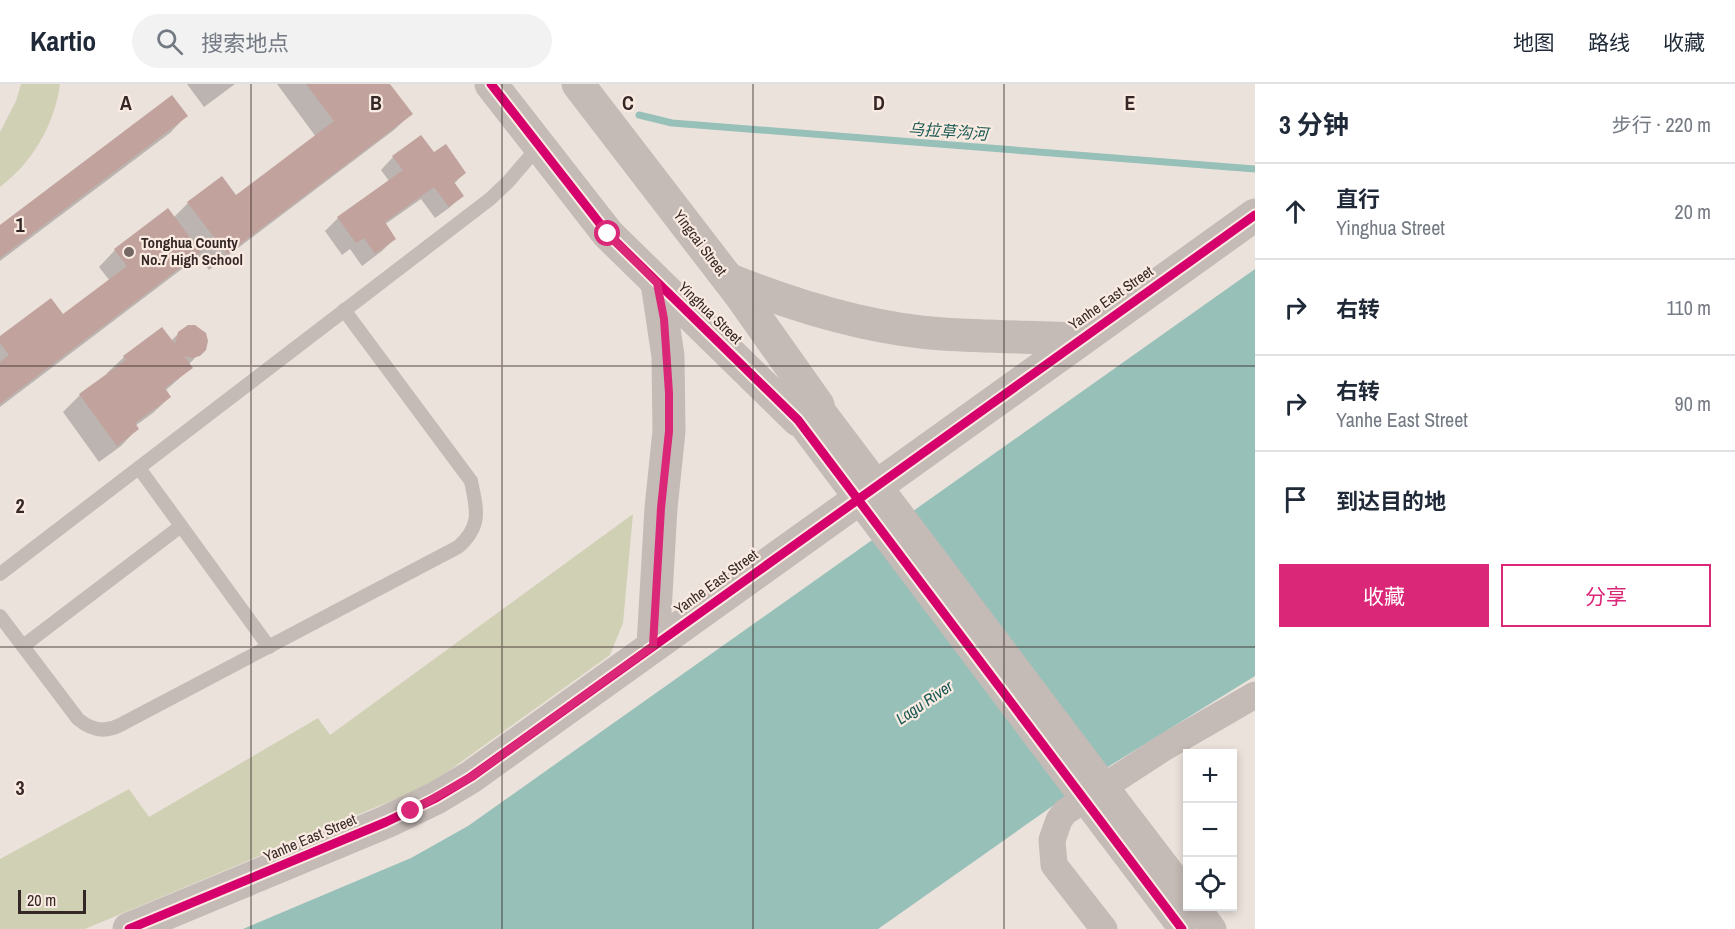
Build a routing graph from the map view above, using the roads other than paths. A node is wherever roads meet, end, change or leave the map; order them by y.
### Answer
1 (491, 84) edge
2 (578, 84) edge
3 (539, 146) junction
4 (1255, 215) edge
5 (728, 279) junction
6 (657, 283) junction
7 (344, 310) junction
8 (1080, 339) junction
9 (808, 413) junction
10 (139, 468) junction
11 (181, 526) junction
12 (0, 574) edge
13 (0, 616) edge
14 (22, 646) junction
15 (653, 646) junction
16 (269, 647) junction
17 (1255, 695) edge
18 (1120, 826) junction
19 (1183, 890) edge
20 (1200, 911) edge
21 (129, 929) edge
22 (1104, 929) edge
23 (1182, 929) edge
24 (1213, 929) edge

1 - 3 street, Yinghua Street
2 - 5 street, Yingcai Street
3 - 6 street, Yinghua Street
3 - 7 lane
4 - 8 street, Yanhe East Street
5 - 8 street
5 - 9 street, Yingcai Street
6 - 9 street, Yinghua Street
6 - 15 street
7 - 10 lane
7 - 16 lane
8 - 15 street, Yanhe East Street
9 - 18 street, bridge
10 - 11 lane
10 - 12 lane
11 - 14 lane
11 - 16 lane
13 - 14 lane
14 - 16 lane
15 - 21 street, Yanhe East Street
17 - 22 street
18 - 19 street
18 - 23 street
20 - 24 street

